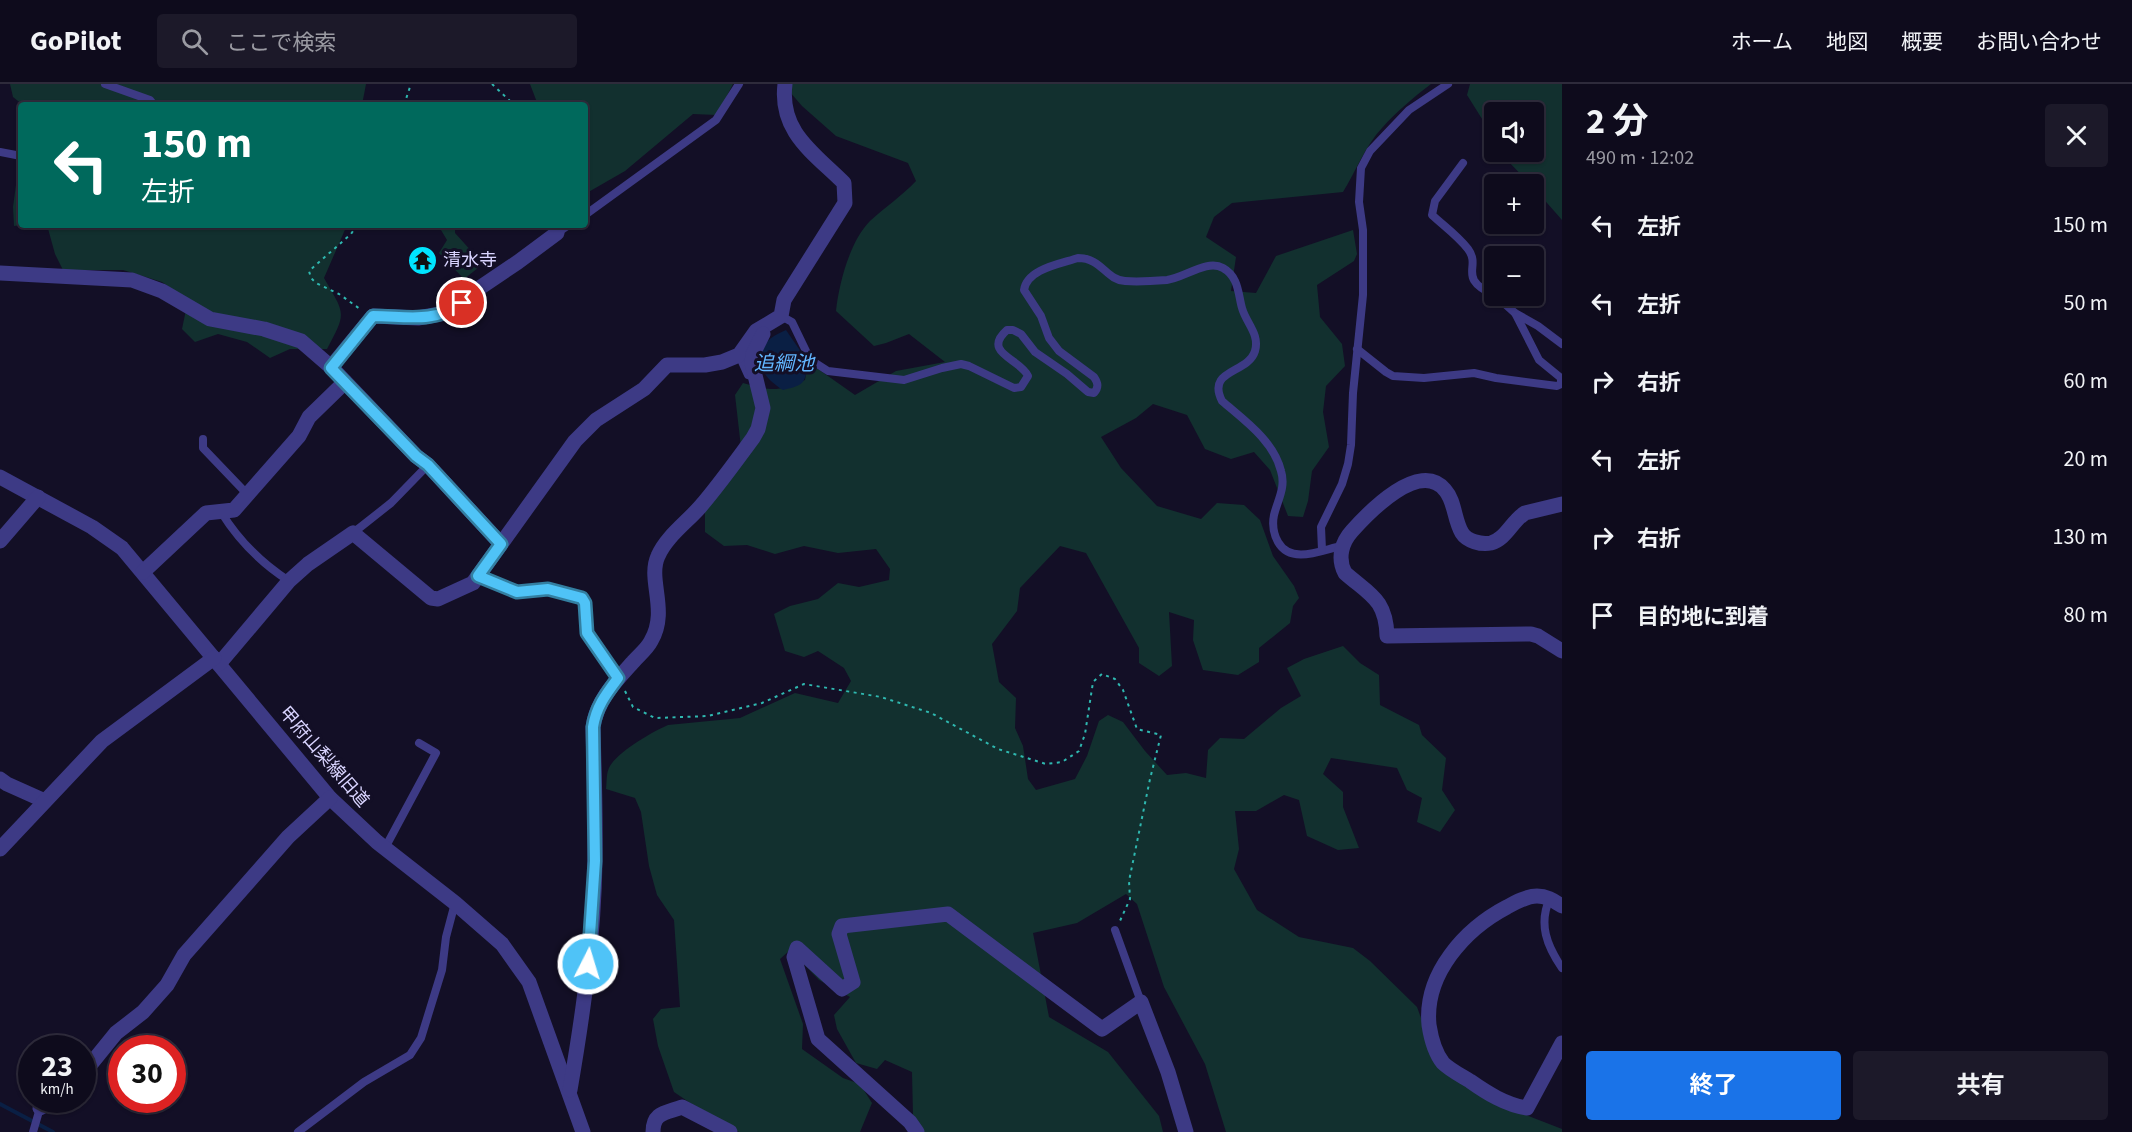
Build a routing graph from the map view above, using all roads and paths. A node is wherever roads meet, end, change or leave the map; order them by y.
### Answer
1 (105, 84) edge
2 (411, 84) edge
3 (492, 84) edge
4 (739, 84) edge
5 (785, 84) edge
6 (1448, 84) edge
7 (152, 102) edge
8 (405, 102) edge
9 (510, 102) edge
10 (0, 152) edge
11 (18, 155) edge
12 (1463, 163) dead end
13 (588, 213) edge
14 (355, 228) edge
15 (563, 229) edge
16 (0, 273) edge
17 (1484, 290) edge
18 (1507, 306) edge
19 (1515, 313) junction
20 (373, 316) junction
21 (781, 316) junction
22 (767, 326) junction
23 (1562, 345) edge
24 (1357, 349) junction
25 (739, 355) junction
26 (331, 368) junction
27 (756, 377) junction
28 (345, 382) junction
29 (203, 439) dead end
30 (428, 465) junction
31 (0, 477) edge
32 (248, 495) junction
33 (38, 497) junction
34 (1562, 504) edge
35 (221, 512) junction
36 (353, 533) junction
37 (0, 541) edge
38 (501, 544) junction
39 (1341, 546) junction
40 (1322, 550) junction
41 (143, 572) junction
42 (478, 576) junction
43 (289, 581) junction
44 (1562, 651) edge
45 (217, 661) junction
46 (618, 678) junction
47 (419, 743) dead end
48 (0, 779) edge
49 (330, 798) junction
50 (45, 801) junction
51 (385, 848) junction
52 (0, 849) edge
53 (1556, 902) edge
54 (455, 903) junction
55 (1115, 930) joint
56 (1562, 968) edge
57 (1141, 1002) junction
58 (1562, 1043) edge
59 (96, 1058) edge
60 (570, 1091) junction
61 (39, 1113) edge
62 (33, 1132) edge
63 (298, 1132) edge
64 (583, 1132) edge
65 (653, 1132) edge
66 (730, 1132) edge
67 (917, 1132) edge
68 (1186, 1132) edge

1 - 7 lane
2 - 8 path
3 - 9 path
4 - 13 lane
5 - 21 street
6 - 24 lane
10 - 11 lane
12 - 17 lane
14 - 20 path
15 - 20 street
16 - 26 street
18 - 19 lane
19 - 23 lane
19 - 24 lane
20 - 26 street
21 - 22 street
21 - 40 lane
22 - 25 street
22 - 27 street
24 - 40 lane
25 - 27 lane
25 - 38 street
26 - 28 street
27 - 46 street
28 - 30 street
28 - 32 street
29 - 32 lane
30 - 36 lane
30 - 38 street
31 - 33 street, 甲府山梨線旧道
32 - 35 street
33 - 37 street
33 - 41 street, 甲府山梨線旧道
34 - 39 street
35 - 41 street
35 - 43 lane
36 - 42 street
36 - 43 street
38 - 42 street
39 - 40 lane
39 - 44 street
41 - 45 street, 甲府山梨線旧道
42 - 46 lane
43 - 45 street
45 - 49 street, 甲府山梨線旧道
45 - 50 street
46 - 55 path
46 - 60 street
47 - 51 lane
48 - 50 street
49 - 51 street, 甲府山梨線旧道
49 - 59 street
50 - 52 street
51 - 54 street, 甲府山梨線旧道
53 - 56 lane
53 - 58 street
54 - 60 street, 甲府山梨線旧道
54 - 63 lane
55 - 57 lane
57 - 67 street
57 - 68 street
60 - 64 street, 甲府山梨線旧道
61 - 62 lane
65 - 66 street

